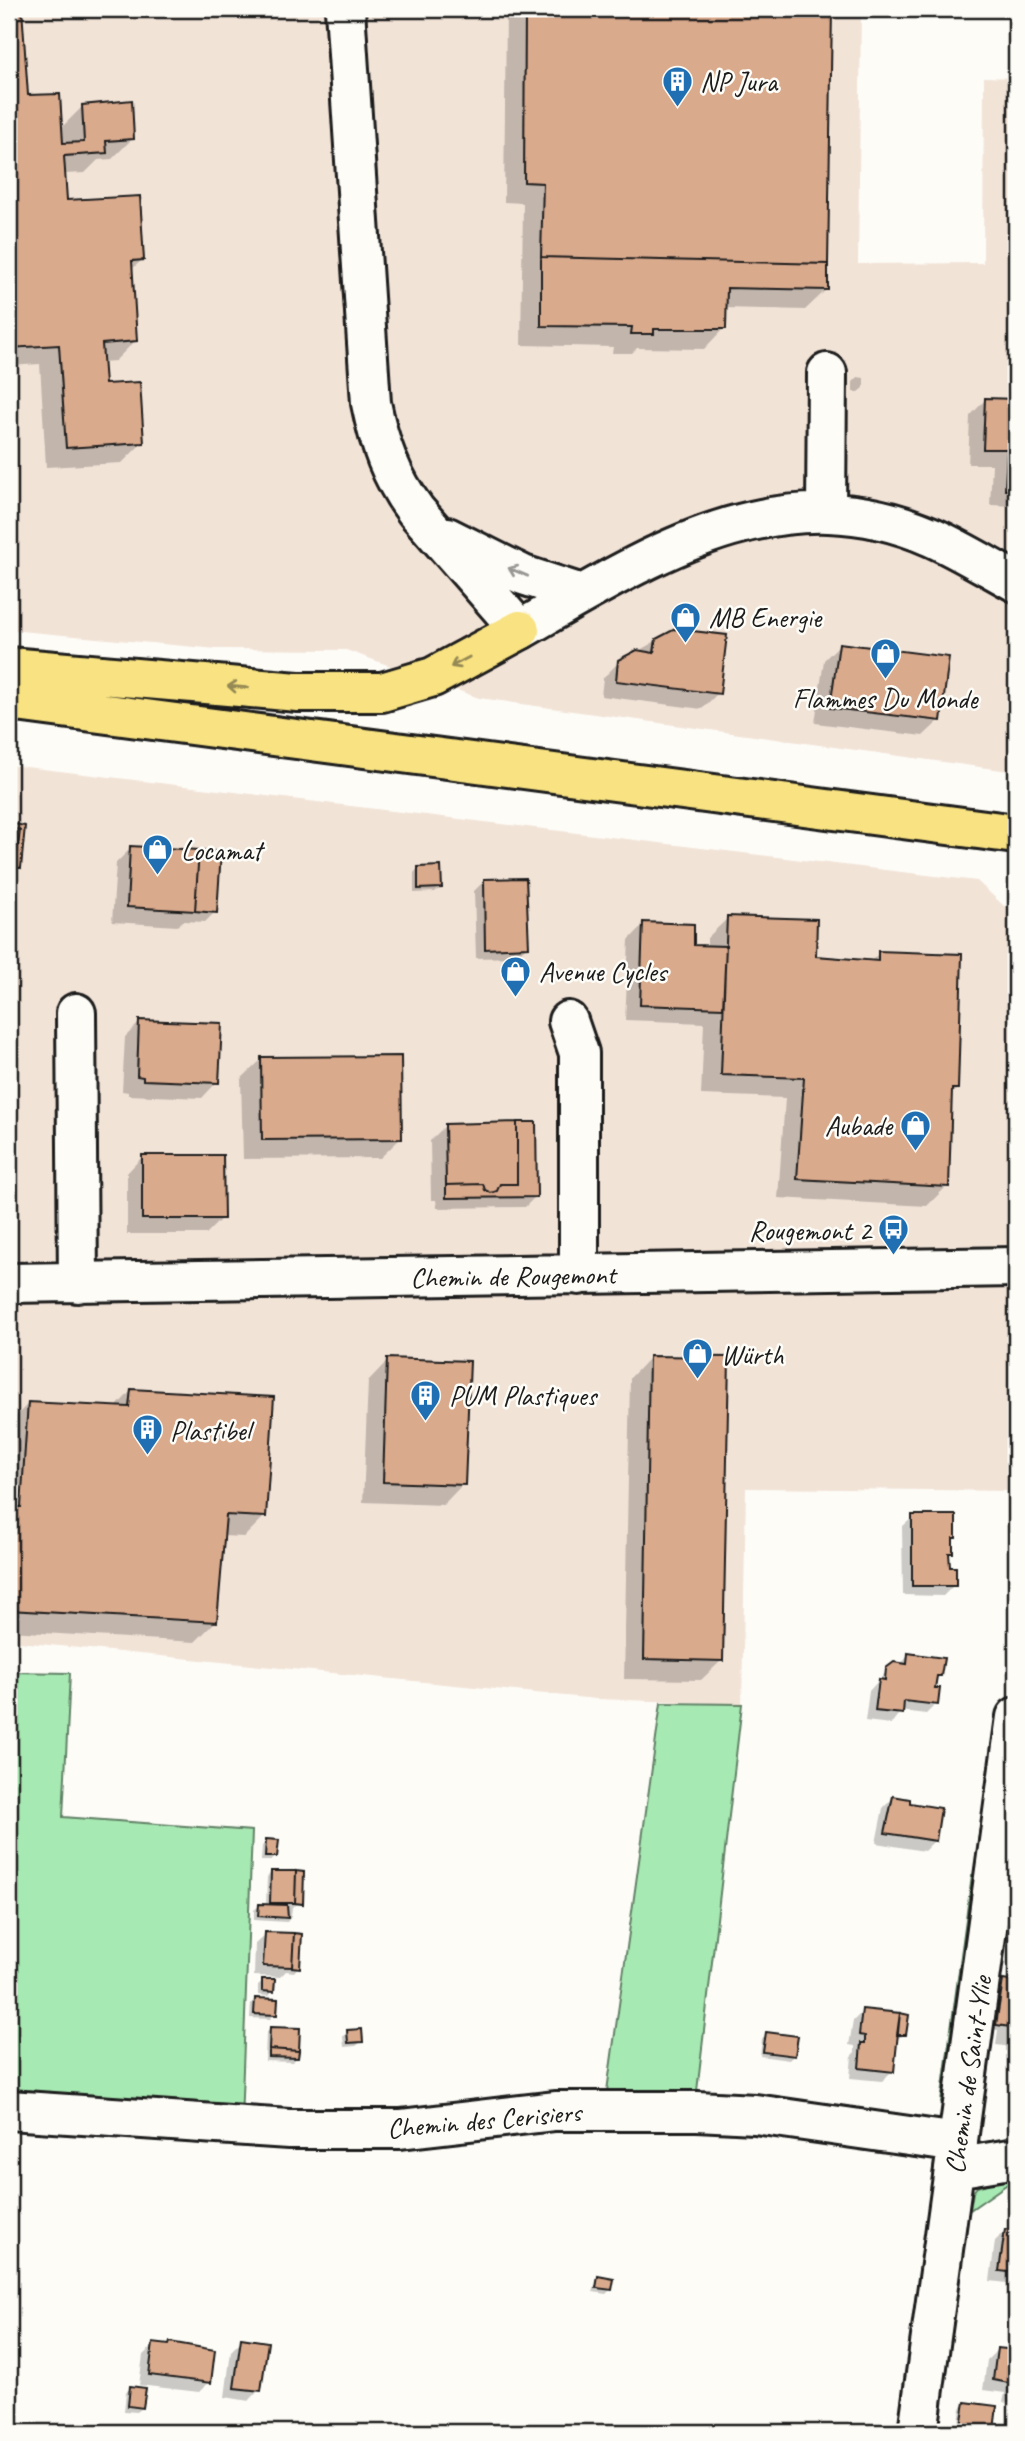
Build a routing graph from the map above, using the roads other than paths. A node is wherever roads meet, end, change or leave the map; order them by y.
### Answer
1 (345, 9) edge
2 (827, 373) dead end
3 (825, 513) junction
4 (433, 529) junction
5 (1016, 582) edge
6 (582, 594) junction
7 (520, 630) junction
8 (9, 667) edge
9 (9, 701) edge
10 (1016, 834) edge
11 (76, 1013) dead end
12 (568, 1021) dead end
13 (1016, 1267) edge
14 (579, 1275) junction
15 (9, 1283) edge
16 (78, 1283) junction
17 (1016, 1717) edge
18 (9, 2110) edge
19 (956, 2156) junction
20 (1016, 2158) edge
21 (918, 2432) edge

1 - 4 street
2 - 3 street
3 - 5 street
3 - 6 street
6 -> 4 street
4 - 7 street
6 - 7 street
7 -> 8 main road
9 - 10 main road
11 - 16 street
12 - 14 street
13 - 14 street, Chemin de Rougemont
14 - 16 street, Chemin de Rougemont
15 - 16 street, Chemin de Rougemont
17 - 19 street, Chemin de Saint-Ylie
18 - 19 street, Chemin des Cerisiers
19 - 20 street, Chemin des Cerisiers
19 - 21 street, Chemin de Saint-Ylie

